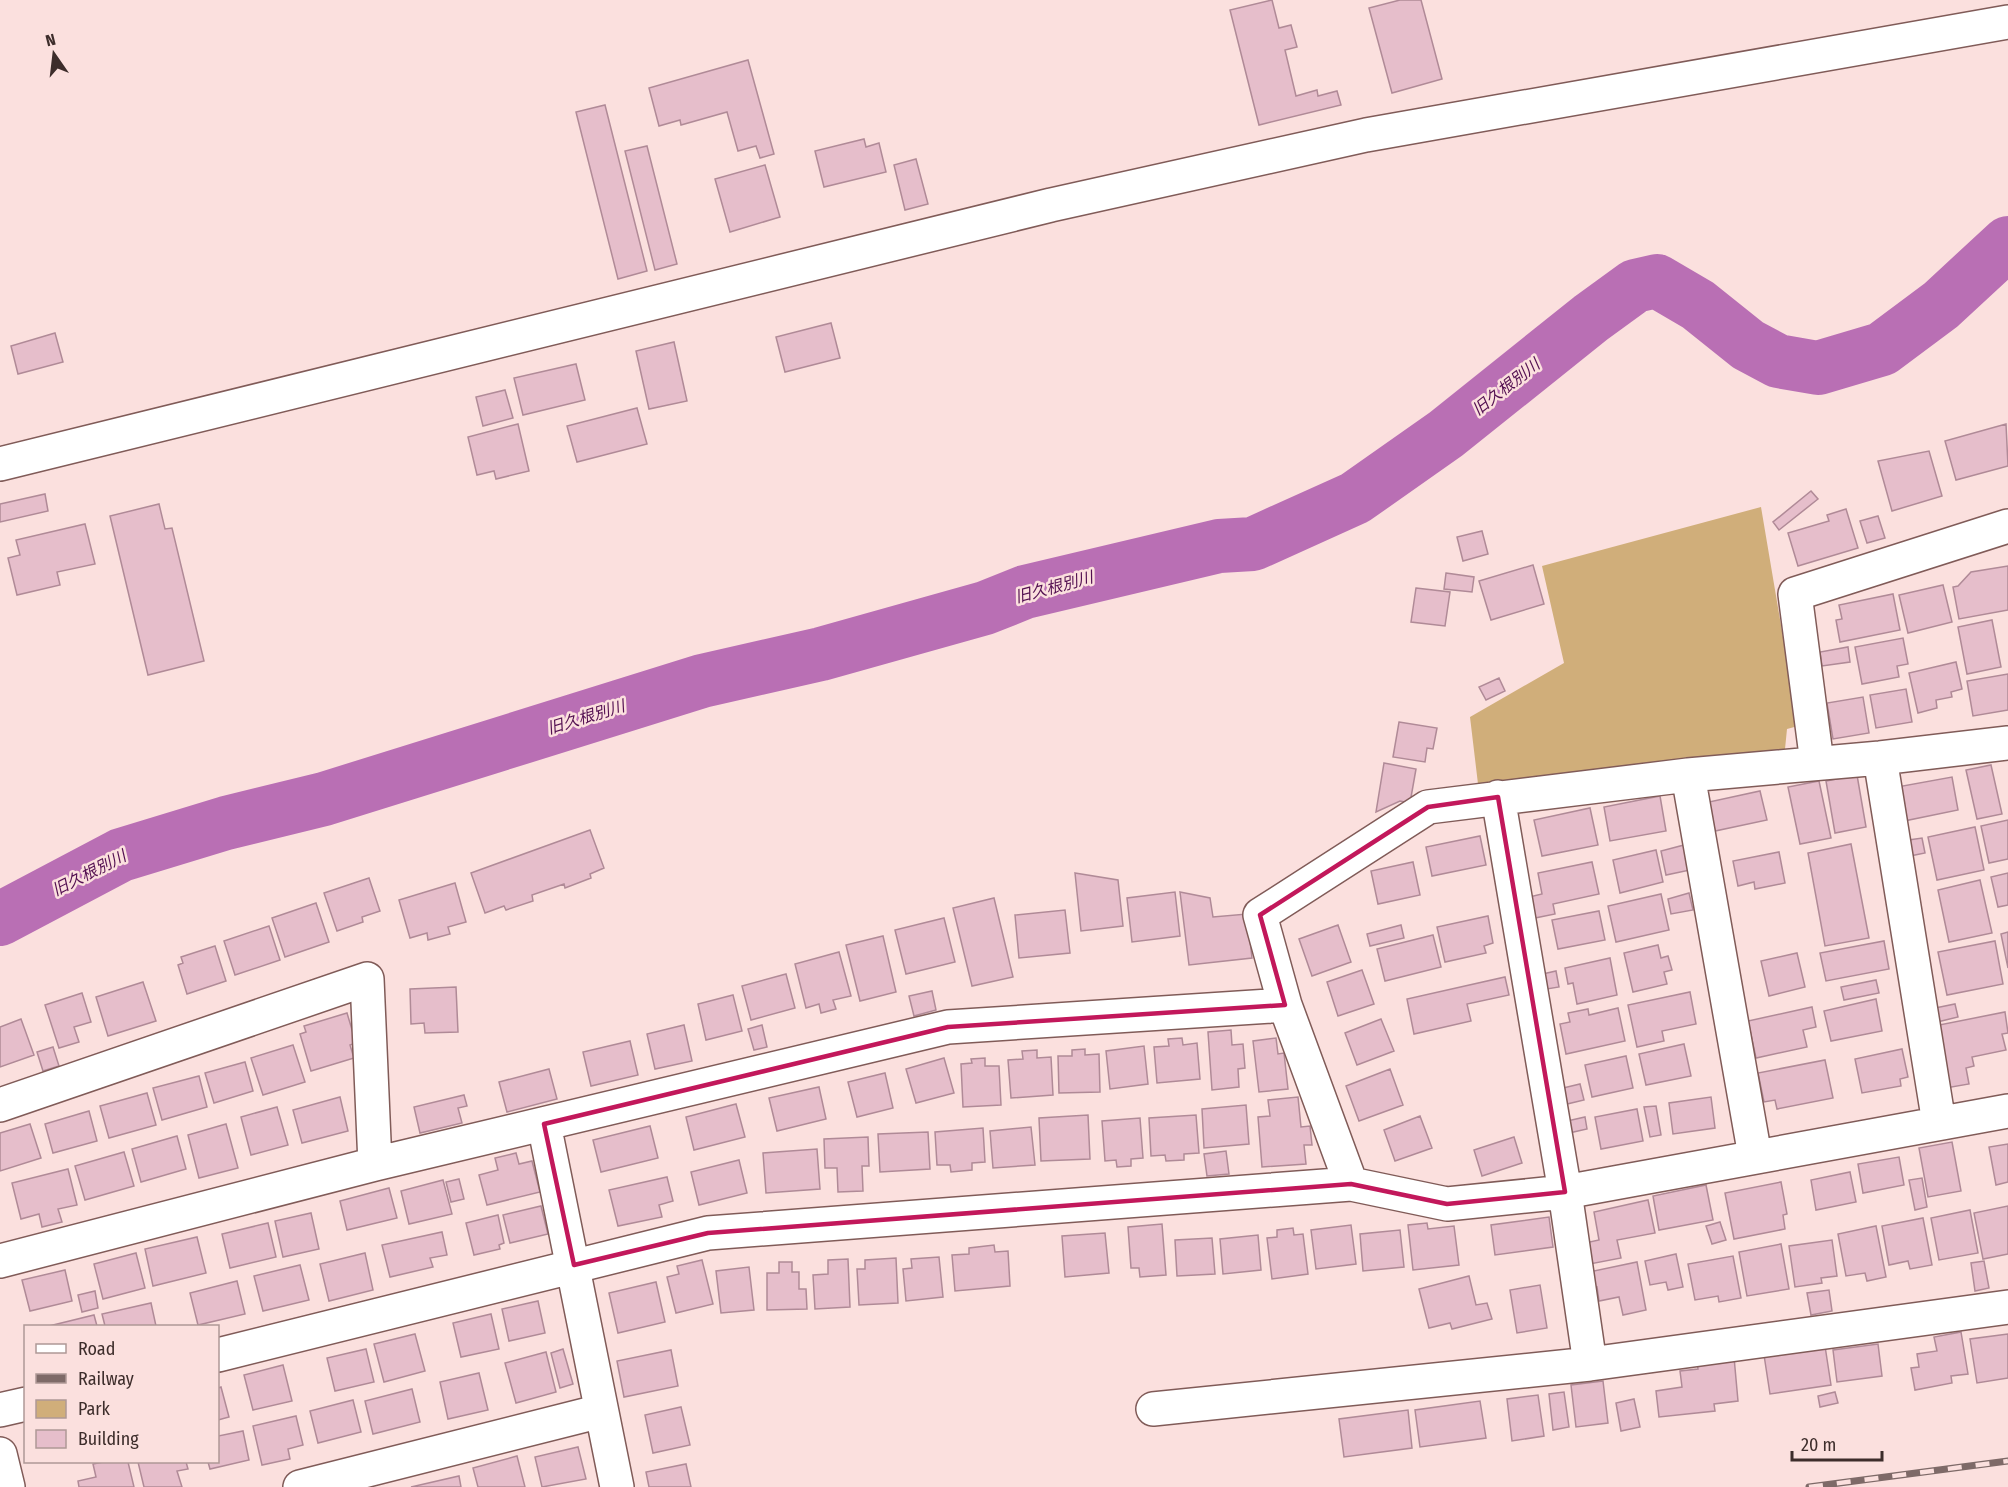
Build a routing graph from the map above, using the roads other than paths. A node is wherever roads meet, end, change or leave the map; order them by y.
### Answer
1 (2008, 22) edge
2 (0, 464) edge
3 (2008, 526) edge
4 (2008, 743) edge
5 (1880, 758) junction
6 (1817, 763) junction
7 (1688, 775) junction
8 (1498, 797) junction
9 (1285, 1005) junction
10 (0, 1105) edge
11 (2008, 1111) edge
12 (1940, 1123) junction
13 (544, 1124) junction
14 (1755, 1156) junction
15 (375, 1164) junction
16 (1351, 1184) junction
17 (1565, 1192) junction
18 (0, 1261) edge
19 (574, 1265) junction
20 (2008, 1307) edge
21 (219, 1355) edge
22 (1590, 1364) junction
23 (24, 1404) edge
24 (1153, 1409) dead end
25 (0, 1410) edge
26 (601, 1411) junction
27 (0, 1454) edge
28 (8, 1487) edge
29 (300, 1487) edge
30 (616, 1487) edge

1 - 2 street
3 - 6 street
4 - 5 street
5 - 6 street
5 - 12 street
6 - 7 street
7 - 8 street
7 - 14 street
8 - 9 street
8 - 17 street
9 - 13 street
9 - 16 street
10 - 15 street
11 - 12 street
12 - 14 street
13 - 15 street
13 - 19 street
14 - 17 street
15 - 18 street
16 - 17 street
16 - 19 street
17 - 22 street
19 - 21 street
19 - 26 street
20 - 22 street
22 - 24 street
23 - 25 street
26 - 29 street
26 - 30 street
27 - 28 street

